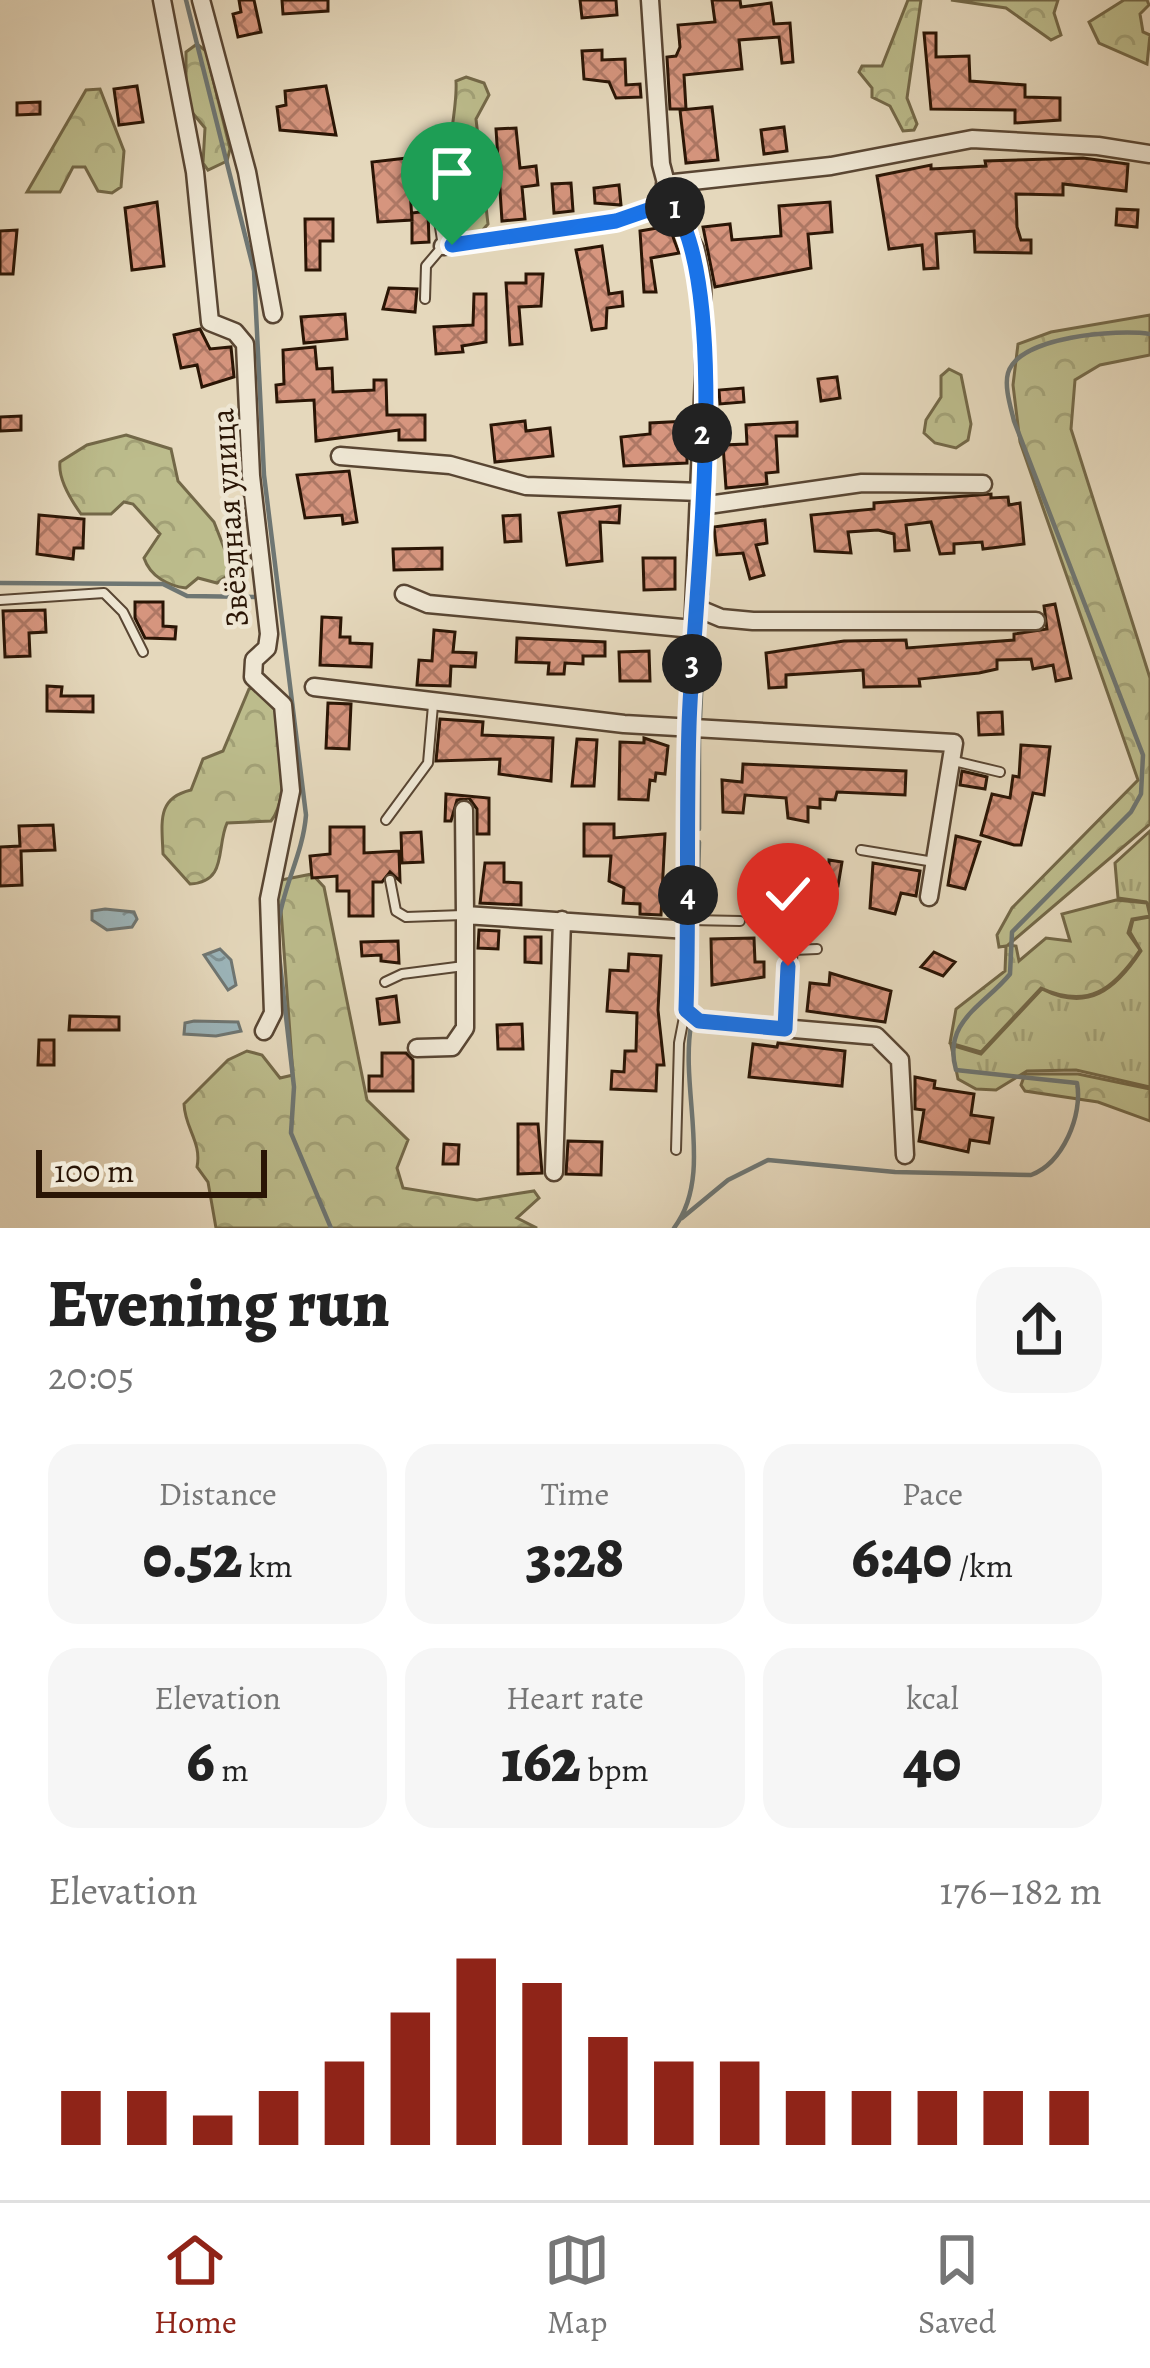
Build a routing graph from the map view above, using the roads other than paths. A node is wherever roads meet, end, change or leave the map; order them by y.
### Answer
1 (162, 0) edge
2 (201, 0) edge
3 (650, 0) edge
4 (427, 145) dead end
5 (1150, 154) edge
6 (668, 193) junction
7 (443, 246) junction
8 (425, 299) dead end
9 (273, 314) dead end
10 (340, 457) dead end
11 (983, 484) dead end
12 (701, 499) junction
13 (404, 594) dead end
14 (0, 600) edge
15 (697, 608) junction
16 (1036, 621) dead end
17 (693, 629) junction
18 (143, 652) dead end
19 (314, 687) dead end
20 (433, 703) junction
21 (689, 729) junction
22 (954, 761) junction
23 (1000, 772) dead end
24 (464, 810) dead end
25 (386, 820) dead end
26 (861, 850) dead end
27 (936, 862) junction
28 (390, 880) dead end
29 (929, 897) dead end
30 (465, 915) junction
31 (562, 920) junction
32 (740, 921) dead end
33 (688, 925) junction
34 (817, 949) dead end
35 (465, 966) junction
36 (385, 982) dead end
37 (686, 1010) junction
38 (785, 1029) junction
39 (264, 1031) dead end
40 (417, 1048) dead end
41 (676, 1150) dead end
42 (905, 1156) dead end
43 (554, 1172) dead end

1 - 39 street, Звёздная улица
2 - 9 street
3 - 6 street
4 - 7 lane
5 - 6 street
6 - 7 street
6 - 12 street
7 - 8 lane
10 - 12 street
11 - 12 street
12 - 15 street
13 - 17 street
14 - 18 lane
15 - 16 street
15 - 17 street
17 - 21 street
19 - 20 street
20 - 21 street
20 - 25 lane
21 - 22 street
21 - 33 street
22 - 23 lane
22 - 27 street
24 - 30 street
26 - 27 lane
27 - 29 street
28 - 30 lane
30 - 31 street
30 - 35 street
31 - 33 street
31 - 43 street
32 - 33 lane
33 - 37 street
34 - 38 lane
35 - 36 lane
35 - 40 street
37 - 38 street
37 - 41 lane
38 - 42 street

